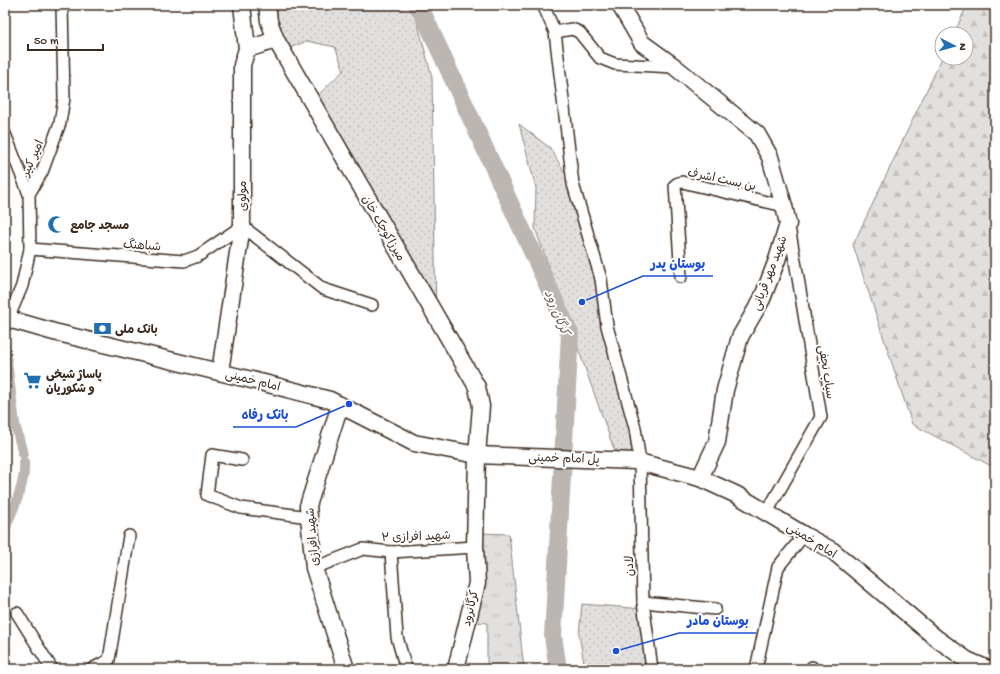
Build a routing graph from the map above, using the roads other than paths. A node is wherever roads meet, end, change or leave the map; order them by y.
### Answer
1 (62, 5) edge
2 (242, 5) edge
3 (267, 5) edge
4 (543, 5) edge
5 (620, 5) edge
6 (555, 32) junction
7 (276, 40) junction
8 (247, 49) junction
9 (675, 67) junction
10 (5, 134) edge
11 (29, 194) junction
12 (784, 206) junction
13 (788, 224) junction
14 (242, 226) junction
15 (30, 249) junction
16 (681, 277) dead end
17 (372, 305) dead end
18 (6, 318) edge
19 (220, 372) junction
20 (340, 405) junction
21 (477, 455) junction
22 (494, 456) joint
23 (242, 460) dead end
24 (637, 462) junction
25 (700, 478) junction
26 (767, 512) junction
27 (309, 517) junction
28 (129, 536) dead end
29 (804, 536) junction
30 (475, 547) junction
31 (391, 552) junction
32 (314, 568) junction
33 (643, 602) junction
34 (716, 609) dead end
35 (18, 613) dead end
36 (965, 665) edge
37 (52, 669) edge
38 (92, 669) edge
39 (346, 669) edge
40 (406, 669) edge
41 (456, 669) edge
42 (652, 669) edge
43 (756, 669) edge
44 (988, 669) edge

1 - 11 street, امیر کبیر
2 - 8 street
3 - 7 street, میرزاکوچک خان
4 - 6 street, لادن
5 - 9 street, شهید مهر قربانی
6 - 9 street
6 - 24 street, لادن
7 - 8 street
7 - 21 street, میرزاکوچک خان
8 - 14 street, مولوی
9 - 12 street, شهید مهر قربانی
10 - 11 street
11 - 15 street, امیر کبیر
12 - 13 street, شهید مهر قربانی
12 - 16 street, بن بست اشرف
13 - 25 street, شهید مهر قربانی
13 - 26 street, سیاب نجفی
14 - 15 street, شباهنگ
14 - 17 street
14 - 19 street, مولوی
15 - 18 street, امیر کبیر
18 - 19 street, امام خمینی
19 - 20 street, امام خمینی
20 - 21 street, امام خمینی
20 - 27 street, شهید افرازی
21 - 22 street, امام خمینی
21 - 30 street, میرزاکوچک خان
22 - 24 street, پل امام خمینی
23 - 27 street
24 - 25 street, امام خمینی
24 - 33 street, لادن
25 - 26 street, امام خمینی
26 - 29 street, امام خمینی
27 - 32 street, شهید افرازی
28 - 38 street
29 - 36 street, امام خمینی
29 - 43 street
30 - 31 street, شهید افرازی ۲
30 - 41 street, کرگانرود
31 - 32 street, شهید افرازی ۲
31 - 40 street
32 - 39 street, شهید افرازی
33 - 34 street
33 - 42 street, لادن
35 - 37 street
36 - 44 street, امام خمینی

